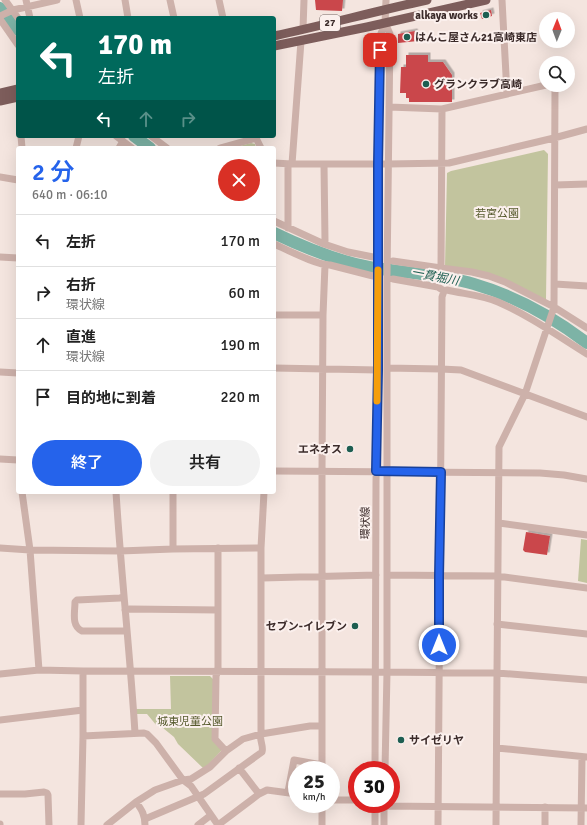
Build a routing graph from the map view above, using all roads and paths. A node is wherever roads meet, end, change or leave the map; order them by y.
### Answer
1 (5, 0) edge
2 (57, 0) edge
3 (76, 0) edge
4 (125, 0) edge
5 (170, 0) edge
6 (219, 0) edge
7 (304, 0) edge
8 (427, 0) edge
9 (486, 0) edge
10 (502, 0) edge
11 (27, 3) edge
12 (386, 4) edge
13 (13, 10) junction
14 (0, 16) edge
15 (17, 16) edge
16 (30, 16) edge
17 (80, 16) edge
18 (128, 16) edge
19 (174, 16) edge
20 (223, 16) edge
21 (0, 19) edge
22 (385, 23) junction
23 (303, 29) junction
24 (276, 36) edge
25 (16, 41) edge
26 (301, 41) junction
27 (276, 46) edge
28 (539, 87) edge
29 (16, 89) edge
30 (555, 92) edge
31 (0, 93) edge
32 (507, 94) junction
33 (16, 97) edge
34 (0, 101) edge
35 (389, 107) junction
36 (442, 109) junction
37 (587, 130) edge
38 (119, 138) edge
39 (252, 138) edge
40 (554, 138) junction
41 (123, 141) junction
42 (119, 146) edge
43 (129, 146) edge
44 (226, 146) edge
45 (276, 163) edge
46 (290, 164) junction
47 (324, 164) junction
48 (378, 164) junction
49 (388, 164) junction
50 (442, 164) junction
51 (0, 177) edge
52 (16, 180) edge
53 (587, 184) edge
54 (555, 185) junction
55 (276, 222) edge
56 (288, 228) junction
57 (324, 244) junction
58 (276, 245) edge
59 (0, 258) edge
60 (16, 258) edge
61 (375, 259) junction
62 (390, 261) junction
63 (325, 265) junction
64 (441, 268) junction
65 (375, 276) junction
66 (390, 278) junction
67 (554, 284) junction
68 (587, 286) edge
69 (444, 290) junction
70 (554, 307) junction
71 (276, 314) edge
72 (323, 315) junction
73 (587, 328) edge
74 (547, 329) junction
75 (587, 354) edge
76 (276, 368) edge
77 (387, 368) junction
78 (323, 369) junction
79 (441, 369) junction
80 (378, 370) junction
81 (0, 372) edge
82 (16, 372) edge
83 (525, 394) junction
84 (587, 416) edge
85 (0, 459) edge
86 (16, 460) edge
87 (276, 471) edge
88 (322, 471) junction
89 (376, 471) junction
90 (387, 472) junction
91 (441, 472) junction
92 (498, 473) junction
93 (587, 479) edge
94 (22, 494) edge
95 (116, 494) edge
96 (174, 494) edge
97 (264, 494) edge
98 (499, 523) junction
99 (587, 535) edge
100 (0, 548) edge
101 (218, 548) junction
102 (261, 548) junction
103 (173, 549) junction
104 (30, 550) junction
105 (120, 551) junction
106 (376, 575) junction
107 (387, 575) junction
108 (439, 576) junction
109 (497, 576) junction
110 (322, 577) junction
111 (262, 578) junction
112 (587, 588) edge
113 (124, 597) junction
114 (125, 610) junction
115 (218, 610) junction
116 (497, 624) junction
117 (127, 631) junction
118 (587, 634) edge
119 (39, 670) junction
120 (83, 671) junction
121 (131, 671) junction
122 (218, 671) junction
123 (261, 671) junction
124 (322, 672) junction
125 (375, 672) junction
126 (387, 672) junction
127 (440, 672) junction
128 (497, 673) junction
129 (0, 674) edge
130 (587, 680) edge
131 (83, 710) junction
132 (0, 720) edge
133 (322, 726) junction
134 (135, 734) junction
135 (261, 734) junction
136 (83, 736) junction
137 (497, 748) junction
138 (226, 751) junction
139 (584, 757) edge
140 (322, 761) edge
141 (375, 761) edge
142 (385, 761) edge
143 (239, 768) junction
144 (183, 780) junction
145 (288, 792) edge
146 (0, 794) edge
147 (259, 794) junction
148 (198, 796) junction
149 (136, 802) junction
150 (400, 806) edge
151 (438, 807) junction
152 (496, 807) junction
153 (545, 808) junction
154 (584, 808) edge
155 (322, 813) edge
156 (375, 813) edge
157 (384, 813) edge
158 (211, 815) junction
159 (145, 822) edge
160 (49, 825) edge
161 (81, 825) edge
162 (107, 825) edge
163 (198, 825) edge
164 (218, 825) edge
165 (322, 825) edge
166 (375, 825) edge
167 (384, 825) edge
168 (438, 825) edge
169 (496, 825) edge
170 (545, 825) edge
171 (581, 825) edge

1 - 13 street
2 - 11 street
3 - 17 street
4 - 18 street
5 - 19 street
6 - 20 street
7 - 23 street
8 - 12 main road, 27
9 - 22 main road, 27
10 - 32 street
11 - 13 street
11 - 16 street
12 - 22 street
12 - 23 main road, 27
13 - 14 street
13 - 15 street
21 - 25 street
22 - 26 main road, 27
22 - 35 street
22 - 48 street
23 - 24 main road, 27
26 - 27 main road, 27
26 - 46 street
28 - 32 street
29 - 31 main road
30 - 40 street
32 - 36 street
33 - 34 main road
35 - 36 street
35 - 49 street
36 - 50 street
37 - 40 street
38 - 41 street
39 - 44 street
40 - 50 street
40 - 54 street
41 - 42 street
41 - 43 street
45 - 46 street
46 - 47 street
46 - 56 street
47 - 48 street
47 - 57 street
48 - 49 street
48 - 61 street
49 - 50 street
49 - 62 street
50 - 64 street
51 - 52 street
53 - 54 street
54 - 67 street
55 - 56 street
56 - 57 street
57 - 61 street
58 - 63 street
59 - 60 street
61 - 65 street, 環状線
62 - 64 street
62 - 66 street, 環状線
63 - 65 street
63 - 72 street
64 - 70 street
65 - 80 street, 環状線
66 - 69 street
66 - 77 street, 環状線
67 - 68 street
67 - 70 street
69 - 74 street
69 - 79 street
70 - 73 street
70 - 74 street
71 - 72 street
72 - 78 street
74 - 75 street
74 - 83 street
76 - 78 street
77 - 79 street
77 - 90 street, 環状線
78 - 80 street
78 - 88 street
79 - 83 street
79 - 91 street
80 - 89 street, 環状線
81 - 82 street
83 - 84 street
83 - 92 street
85 - 86 street
87 - 88 street
88 - 89 street
88 - 110 street
89 - 90 street
89 - 106 street, 環状線
90 - 91 street
90 - 107 street, 環状線
91 - 92 street
91 - 108 street
92 - 93 street
92 - 98 street
94 - 104 street
95 - 105 street
96 - 103 street
97 - 102 street
98 - 99 street
98 - 109 street
100 - 104 street
101 - 102 street
101 - 103 street
101 - 115 street
102 - 111 street
103 - 105 street
104 - 105 street
104 - 119 street
105 - 113 street
106 - 110 street
106 - 125 street, 環状線
107 - 108 street
107 - 126 street, 環状線
108 - 109 street
108 - 127 street
109 - 112 street
109 - 116 street
110 - 111 street
110 - 124 street
111 - 123 street
113 - 114 street
113 - 117 street
114 - 115 street
114 - 117 street
115 - 122 street
116 - 118 street
116 - 128 street
117 - 121 street
119 - 120 street
119 - 129 street
120 - 121 street
120 - 131 street
121 - 122 street
121 - 134 street
122 - 123 street
122 - 138 street
123 - 124 street
123 - 135 street
124 - 125 street
124 - 133 street
125 - 126 street
125 - 141 street, 環状線
126 - 127 street
126 - 142 street, 環状線
127 - 128 street
127 - 151 street
128 - 130 street
128 - 137 street
131 - 132 street
131 - 136 street
133 - 135 street
133 - 140 street
134 - 136 street
134 - 144 street
135 - 138 street
135 - 143 street
136 - 161 street
137 - 139 street
137 - 152 street
138 - 144 street
139 - 154 street
143 - 147 street
143 - 148 street
144 - 148 street
144 - 149 street
145 - 147 street
146 - 160 street
147 - 164 street
148 - 158 street
148 - 159 street
149 - 159 street
149 - 162 street
150 - 151 street
151 - 152 street
151 - 168 street
152 - 153 street
152 - 169 street
153 - 154 street
153 - 170 street
154 - 171 street
155 - 165 street
156 - 166 street
157 - 167 street
158 - 163 street
158 - 164 street

